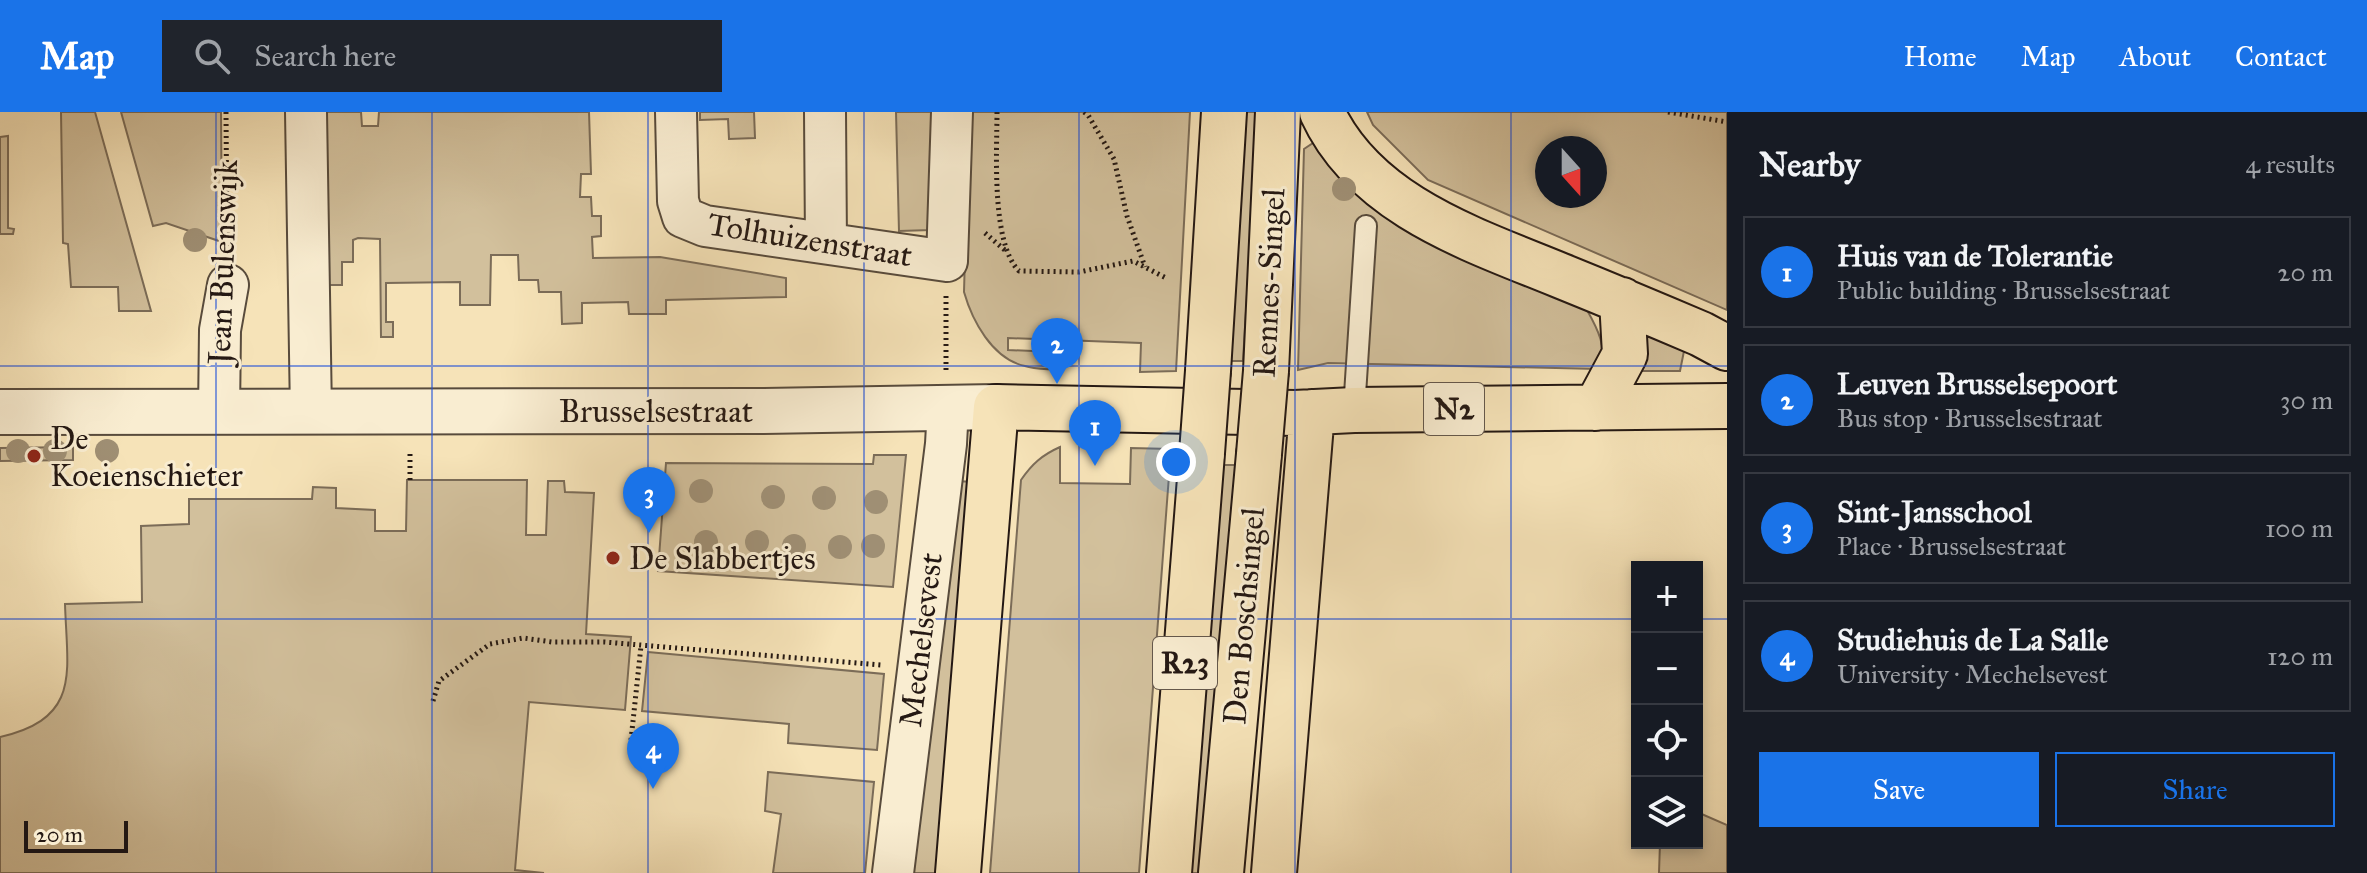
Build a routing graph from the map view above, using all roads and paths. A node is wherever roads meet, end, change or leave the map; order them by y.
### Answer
1 (226, 112) edge
2 (306, 112) edge
3 (676, 112) edge
4 (825, 112) edge
5 (952, 112) edge
6 (997, 112) edge
7 (1084, 112) edge
8 (1224, 112) edge
9 (1278, 112) edge
10 (1322, 112) edge
11 (1668, 112) edge
12 (1727, 122) edge
13 (1366, 226) dead end
14 (826, 243) junction
15 (947, 261) junction
16 (1145, 267) junction
17 (1166, 278) dead end
18 (228, 285) joint
19 (1622, 300) junction
20 (1727, 348) edge
21 (1727, 406) edge
22 (948, 407) junction
23 (996, 407) junction
24 (1596, 408) junction
25 (1333, 411) junction
26 (0, 412) edge
27 (219, 413) junction
28 (311, 413) junction
29 (410, 441) dead end
30 (1202, 453) joint
31 (1259, 454) joint
32 (410, 480) dead end
33 (641, 646) junction
34 (890, 666) dead end
35 (433, 701) dead end
36 (631, 740) dead end
37 (893, 873) edge
38 (958, 873) edge
39 (1169, 873) edge
40 (1221, 873) edge
41 (1274, 873) edge

1 - 18 path, Jean Bulenswijk
2 - 28 street
3 - 14 street, Tolhuizenstraat
4 - 14 street
5 - 15 street
6 - 16 path
7 - 16 path
8 - 30 main road, Rennes-Singel / R23, bridge
9 - 31 main road, Rennes-Singel / R23, bridge
10 - 19 main road
11 - 12 path
13 - 25 lane
14 - 15 street, Tolhuizenstraat
15 - 22 path
16 - 17 path
18 - 27 street, Jean Bulenswijk
19 - 20 main road
19 - 24 main road
21 - 24 main road, N2
22 - 23 street, Brusselsestraat
22 - 28 street, Brusselsestraat
22 - 37 street, Mechelsevest
23 - 25 main road, Brusselsestraat / N2
23 - 38 main road
24 - 25 main road, N2
25 - 41 main road
26 - 27 street, Brusselsestraat
27 - 28 street, Brusselsestraat
29 - 32 path
30 - 39 main road, Den Boschsingel / R23
31 - 40 main road, Den Boschsingel / R23
33 - 34 path
33 - 35 path
33 - 36 path

